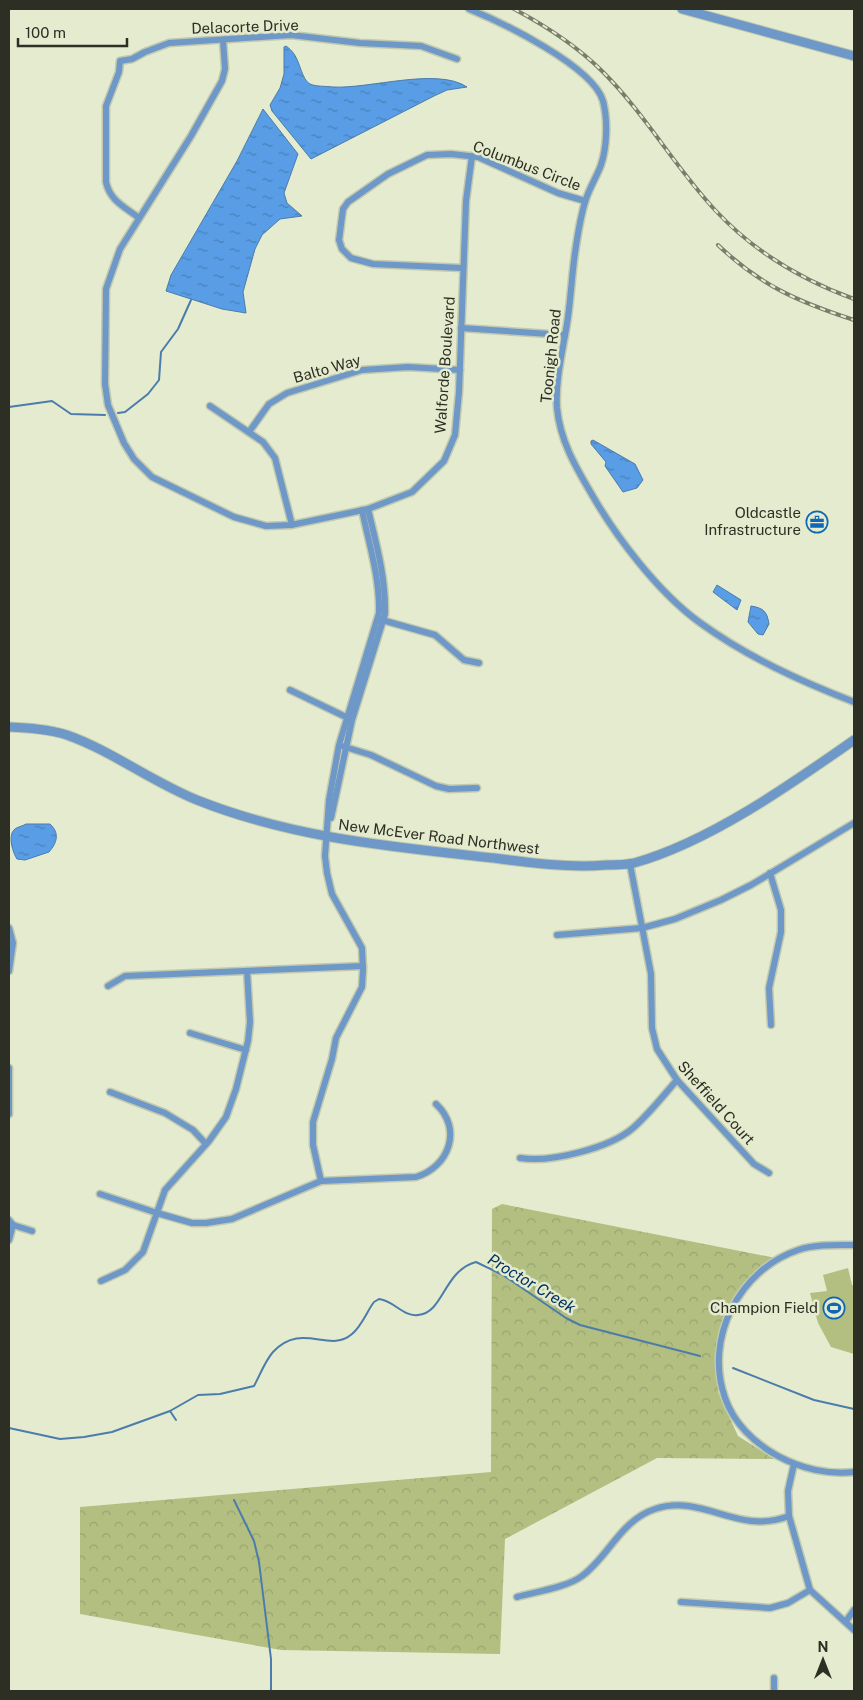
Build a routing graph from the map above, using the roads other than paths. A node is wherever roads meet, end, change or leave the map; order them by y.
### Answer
1 (469, 9) edge
2 (682, 9) edge
3 (223, 40) junction
4 (854, 56) edge
5 (457, 59) dead end
6 (472, 156) junction
7 (585, 201) junction
8 (140, 218) junction
9 (463, 268) junction
10 (461, 328) junction
11 (565, 335) junction
12 (460, 370) junction
13 (210, 406) dead end
14 (249, 432) junction
15 (365, 509) junction
16 (292, 525) junction
17 (381, 620) junction
18 (479, 664) dead end
19 (290, 690) dead end
20 (854, 702) edge
21 (349, 718) junction
22 (9, 727) edge
23 (854, 740) edge
24 (342, 746) junction
25 (477, 788) dead end
26 (854, 823) edge
27 (327, 836) junction
28 (630, 864) junction
29 (770, 874) junction
30 (9, 928) edge
31 (642, 928) junction
32 (557, 935) dead end
33 (363, 966) junction
34 (9, 971) edge
35 (246, 971) junction
36 (108, 986) dead end
37 (771, 1025) dead end
38 (190, 1033) dead end
39 (246, 1050) junction
40 (9, 1068) edge
41 (677, 1080) junction
42 (110, 1092) dead end
43 (436, 1104) dead end
44 (9, 1114) edge
45 (206, 1144) junction
46 (520, 1158) dead end
47 (769, 1173) dead end
48 (321, 1182) junction
49 (100, 1194) dead end
50 (157, 1213) junction
51 (11, 1223) edge
52 (32, 1231) dead end
53 (9, 1240) edge
54 (854, 1245) edge
55 (101, 1281) dead end
56 (794, 1464) junction
57 (854, 1472) edge
58 (789, 1516) junction
59 (810, 1590) junction
60 (517, 1597) dead end
61 (681, 1602) dead end
62 (854, 1610) edge
63 (846, 1621) junction
64 (854, 1630) edge
65 (774, 1678) dead end
66 (774, 1691) edge

1 - 7 street, Toonigh Road
2 - 4 street
3 - 5 street, Delacorte Drive
3 - 8 street, Walforde Boulevard
3 - 8 street, Delacorte Drive
6 - 7 street, Columbus Circle
6 - 9 street, Walforde Boulevard
6 - 9 street, Columbus Circle
7 - 11 street, Toonigh Road
8 - 16 street, Walforde Boulevard
9 - 10 street, Walforde Boulevard
10 - 11 street
10 - 12 street, Walforde Boulevard
11 - 20 street, Toonigh Road
12 - 14 street, Balto Way
12 - 15 street, Walforde Boulevard
13 - 14 street
14 - 16 street
15 - 16 street, Walforde Boulevard
15 - 17 street
17 - 18 street
17 - 21 street
19 - 21 street
21 - 24 street
22 - 27 street, New McEver Road Northwest
23 - 28 street, New McEver Road Northwest
24 - 25 street
24 - 27 street
26 - 29 street
27 - 28 street, New McEver Road Northwest
27 - 33 street
28 - 31 street, Sheffield Court
29 - 31 street
29 - 37 street
30 - 34 street
31 - 32 street
31 - 41 street, Sheffield Court
33 - 35 street
33 - 48 street
35 - 36 street
35 - 39 street
38 - 39 street
39 - 45 street
40 - 44 street
41 - 46 street
41 - 47 street, Sheffield Court
42 - 45 street
43 - 48 street
45 - 50 street
48 - 50 street
49 - 50 street
50 - 55 street
51 - 52 street
51 - 53 street
54 - 56 street
56 - 57 street
56 - 58 street
58 - 59 street
58 - 60 street
59 - 61 street
59 - 63 street
62 - 63 street
63 - 64 street
65 - 66 street

